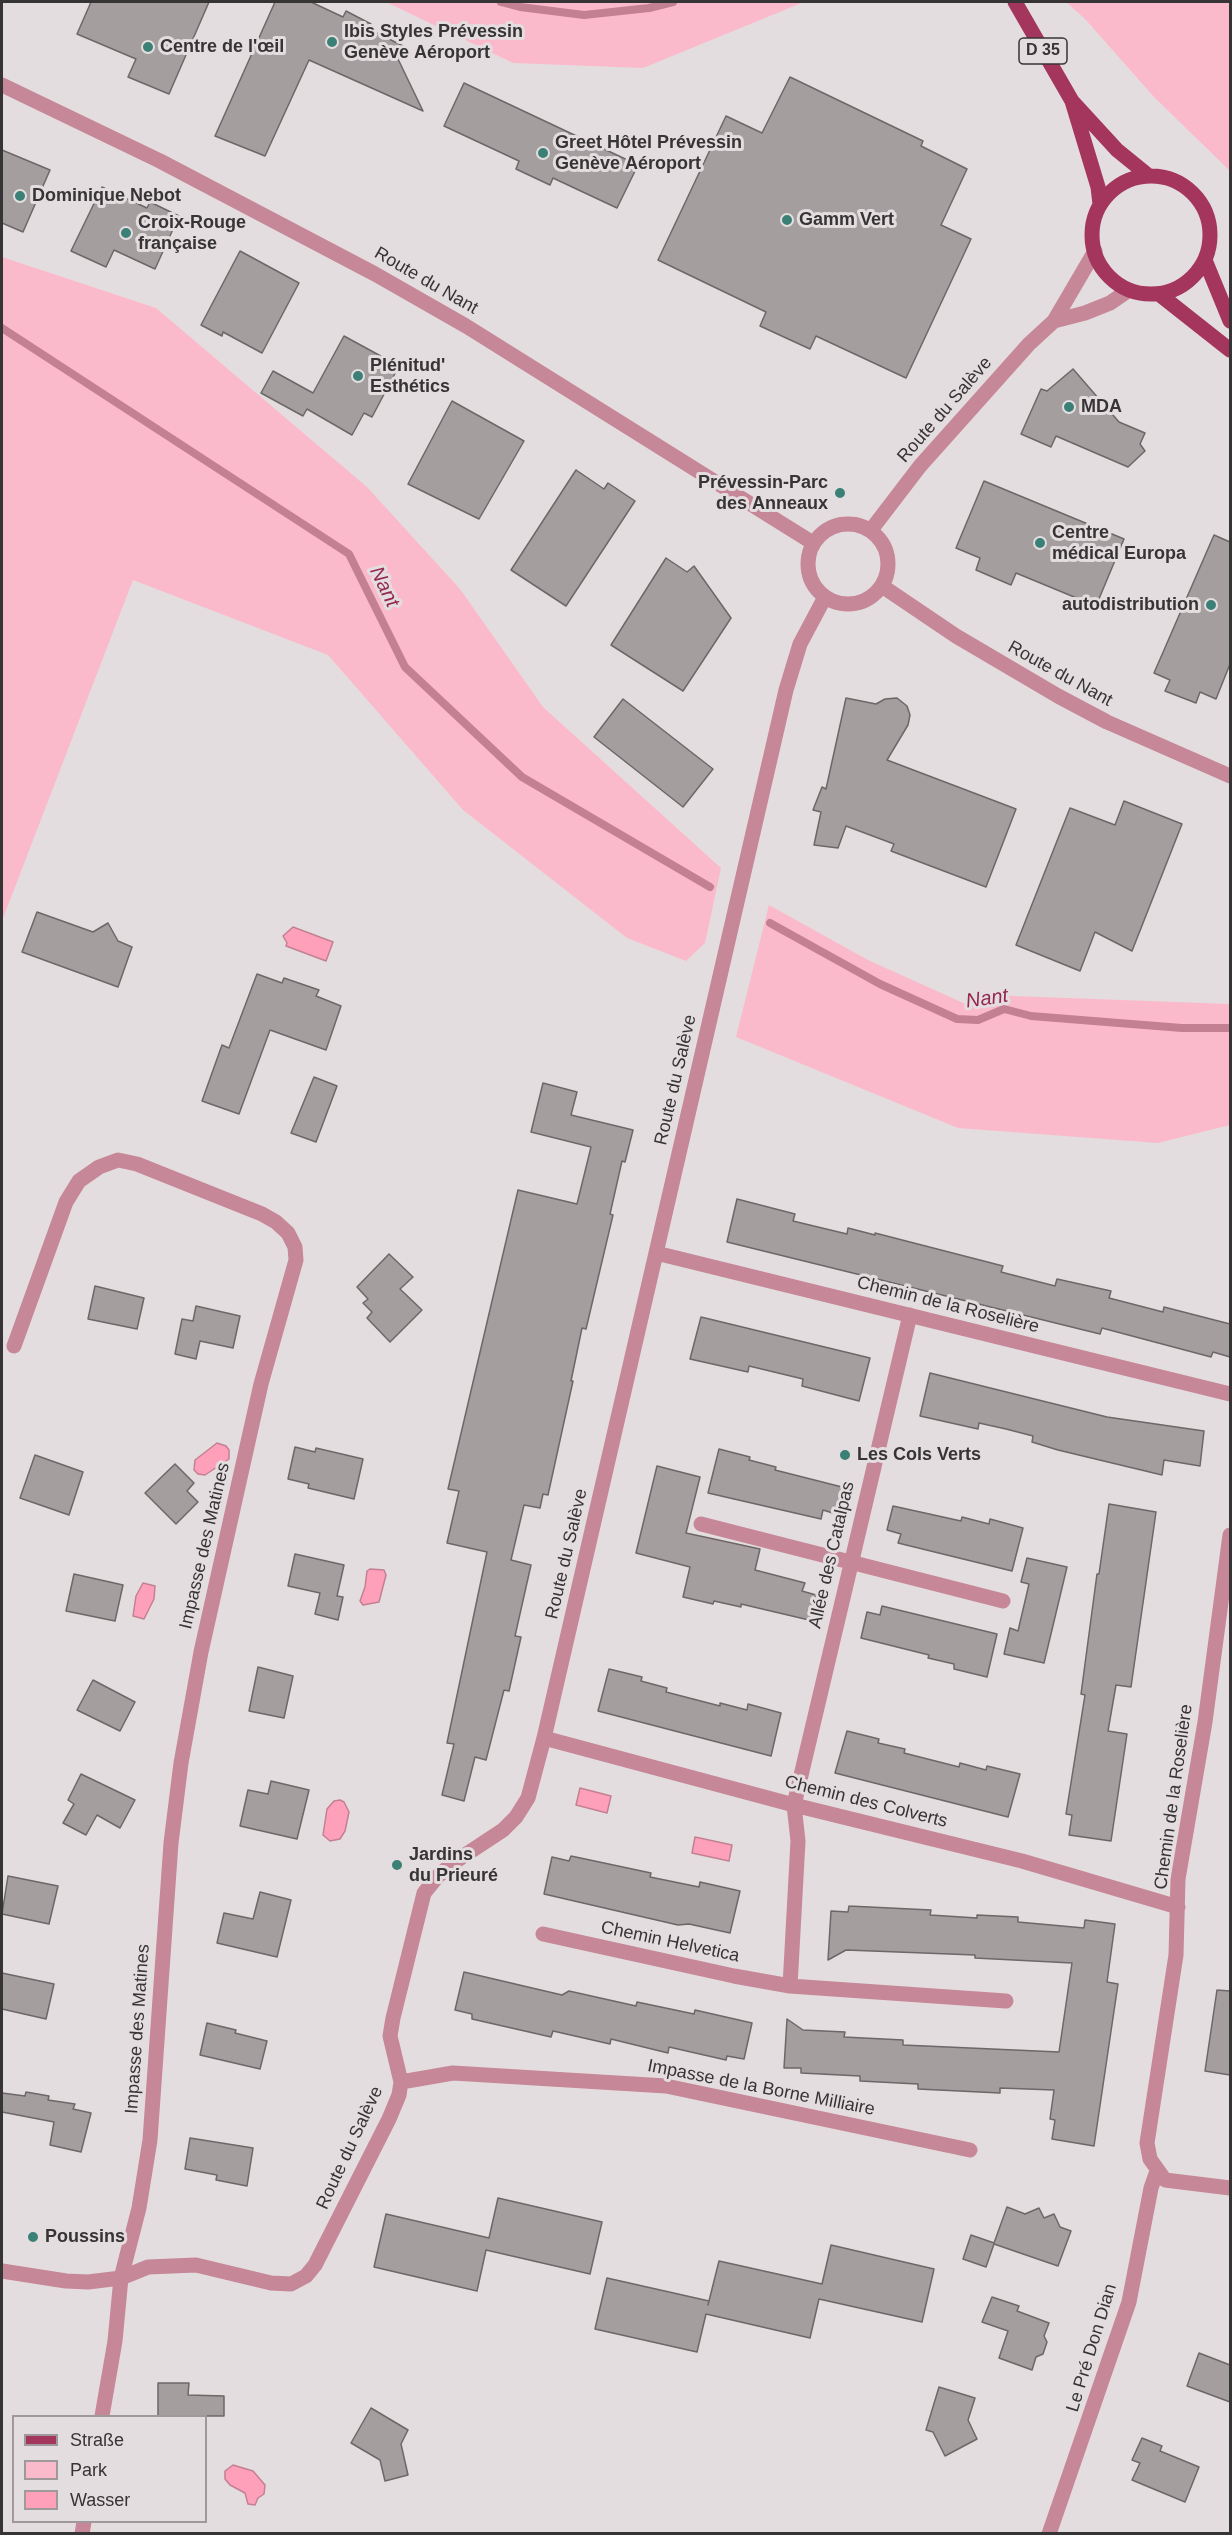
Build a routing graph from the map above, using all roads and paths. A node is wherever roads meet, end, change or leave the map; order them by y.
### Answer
1 (1015, 2) edge
2 (2, 85) edge
3 (1072, 101) junction
4 (1149, 176) junction
5 (1101, 204) junction
6 (1095, 251) junction
7 (1205, 260) junction
8 (1129, 290) junction
9 (1159, 294) junction
10 (1054, 321) junction
11 (1230, 321) edge
12 (1230, 350) edge
13 (870, 531) junction
14 (813, 543) junction
15 (882, 586) junction
16 (825, 597) junction
17 (1230, 776) edge
18 (656, 1253) junction
19 (910, 1315) junction
20 (14, 1346) dead end
21 (1230, 1394) edge
22 (701, 1524) dead end
23 (1230, 1535) edge
24 (850, 1562) junction
25 (1003, 1600) dead end
26 (544, 1738) junction
27 (794, 1805) junction
28 (1178, 1907) junction
29 (543, 1934) dead end
30 (790, 1986) junction
31 (1006, 2001) dead end
32 (401, 2082) junction
33 (970, 2151) dead end
34 (1157, 2171) junction
35 (1230, 2188) edge
36 (2, 2271) edge
37 (121, 2278) junction
38 (102, 2415) edge
39 (1049, 2534) edge

1 - 3 main road, D 35
2 - 14 street, Route du Nant
3 - 4 main road, D 35
3 - 5 main road, D 35
4 - 5 main road
4 - 7 main road
5 - 6 main road
6 - 8 main road
6 - 10 street, Route du Salève
7 - 9 main road
7 - 11 main road
8 - 9 main road
8 - 10 street, Route du Salève
9 - 12 main road
10 - 13 street, Route du Salève
13 - 14 street
13 - 15 street
14 - 16 street
15 - 16 street
15 - 17 street, Route du Nant
16 - 18 street, Route du Salève
18 - 19 street, Chemin de la Roselière
18 - 26 street, Route du Salève
19 - 21 street, Chemin de la Roselière
19 - 24 street, Allée des Catalpas
20 - 37 street, Impasse des Matines
22 - 24 street
23 - 28 street, Chemin de la Roselière
24 - 25 street
24 - 27 street, Allée des Catalpas
26 - 27 street, Chemin des Colverts
26 - 32 street, Route du Salève
27 - 28 street, Chemin des Colverts
27 - 30 street
28 - 34 street, Chemin de la Roselière
29 - 30 street, Chemin Helvetica
30 - 31 street, Chemin Helvetica
32 - 33 street, Impasse de la Borne Milliaire
32 - 37 street, Route du Salève
34 - 35 street
34 - 39 street, Le Pré Don Dian
36 - 37 street, Route du Salève
37 - 38 street, Impasse des Matines

